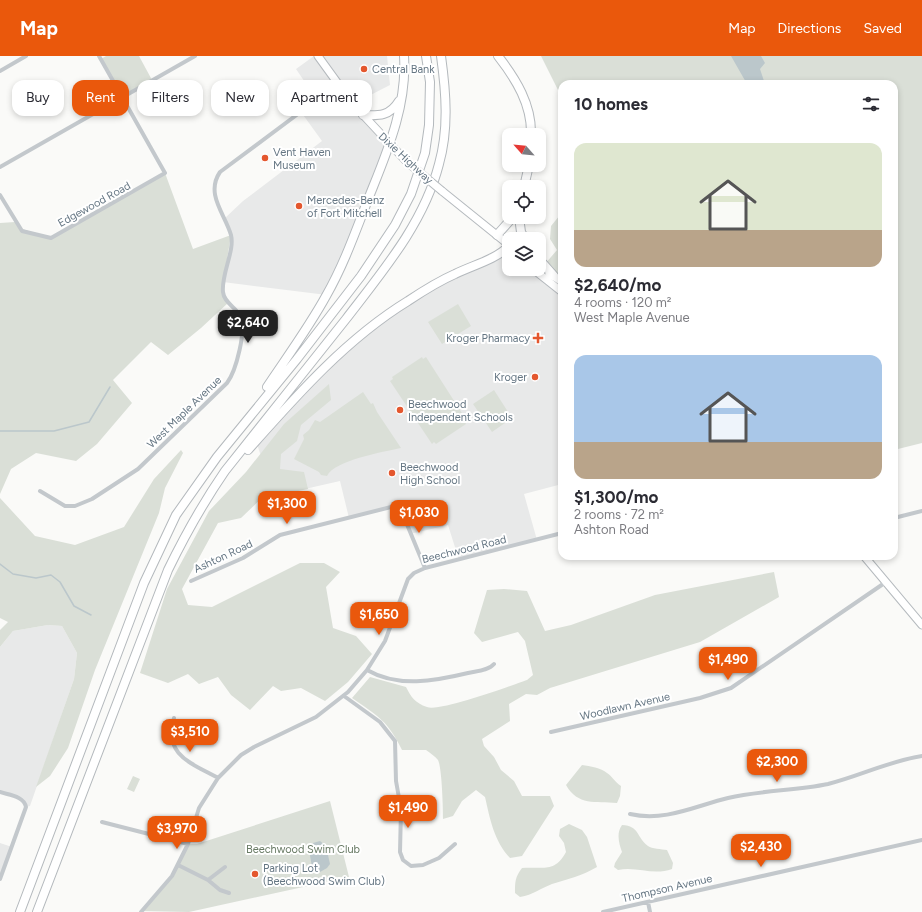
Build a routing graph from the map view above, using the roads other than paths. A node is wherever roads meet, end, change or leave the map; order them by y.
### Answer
1 (26, 56) edge
2 (99, 56) edge
3 (195, 56) edge
4 (318, 56) edge
5 (404, 56) edge
6 (426, 56) edge
7 (441, 56) edge
8 (498, 56) edge
9 (0, 71) edge
10 (112, 80) edge
11 (335, 80) edge
12 (129, 93) edge
13 (403, 96) junction
14 (129, 109) edge
15 (372, 115) edge
16 (89, 116) edge
17 (295, 116) edge
18 (363, 116) edge
19 (531, 128) edge
20 (390, 144) junction
21 (0, 167) edge
22 (0, 195) edge
23 (507, 224) edge
24 (497, 235) junction
25 (502, 239) edge
26 (502, 252) edge
27 (546, 267) edge
28 (546, 270) edge
29 (542, 276) edge
30 (554, 276) junction
31 (558, 279) edge
32 (558, 289) edge
33 (248, 416) junction
34 (40, 491) dead end
35 (206, 499) junction
36 (922, 511) edge
37 (898, 517) edge
38 (558, 534) edge
39 (867, 560) edge
40 (425, 568) junction
41 (191, 581) dead end
42 (886, 582) junction
43 (920, 620) edge
44 (494, 664) dead end
45 (367, 670) junction
46 (344, 696) junction
47 (174, 718) dead end
48 (551, 732) dead end
49 (922, 756) edge
50 (218, 778) junction
51 (0, 792) edge
52 (630, 814) dead end
53 (102, 822) dead end
54 (922, 840) edge
55 (188, 844) junction
56 (455, 844) dead end
57 (178, 865) junction
58 (225, 867) dead end
59 (0, 879) edge
60 (49, 880) junction
61 (208, 880) junction
62 (229, 894) dead end
63 (648, 902) junction
64 (20, 912) edge
65 (37, 912) edge
66 (41, 912) edge
67 (141, 912) edge
68 (603, 912) edge
69 (650, 912) edge

1 - 9 street
2 - 10 street
3 - 12 street
4 - 11 main road, Dixie Highway
5 - 13 highway
6 - 33 highway
7 - 35 highway
8 - 19 highway
13 - 15 highway
13 - 20 highway
14 - 22 street, Edgewood Road
16 - 21 street
17 - 34 street, West Maple Avenue
18 - 20 main road, Dixie Highway
20 - 24 main road, Dixie Highway, bridge
20 - 33 highway
23 - 24 highway
24 - 25 main road, Dixie Highway
26 - 35 highway
27 - 30 highway
28 - 30 main road
29 - 32 main road
30 - 31 main road
33 - 64 highway
35 - 60 highway
36 - 37 street
38 - 40 street, Beechwood Road
39 - 42 main road
40 - 41 street, Ashton Road
40 - 45 street, Beechwood Road
42 - 43 main road
42 - 48 street, Woodlawn Avenue
44 - 45 street
45 - 46 street, Beechwood Road
46 - 50 street, Beechwood Road
46 - 56 street
47 - 50 street
49 - 52 street
50 - 55 street, Beechwood Road
51 - 59 street
53 - 55 street
54 - 63 street, Thompson Avenue
55 - 57 street, Beechwood Road
57 - 61 street
57 - 67 street, Beechwood Road
58 - 61 street
60 - 65 highway
60 - 66 highway
61 - 62 street
63 - 68 street, Thompson Avenue
63 - 69 street

